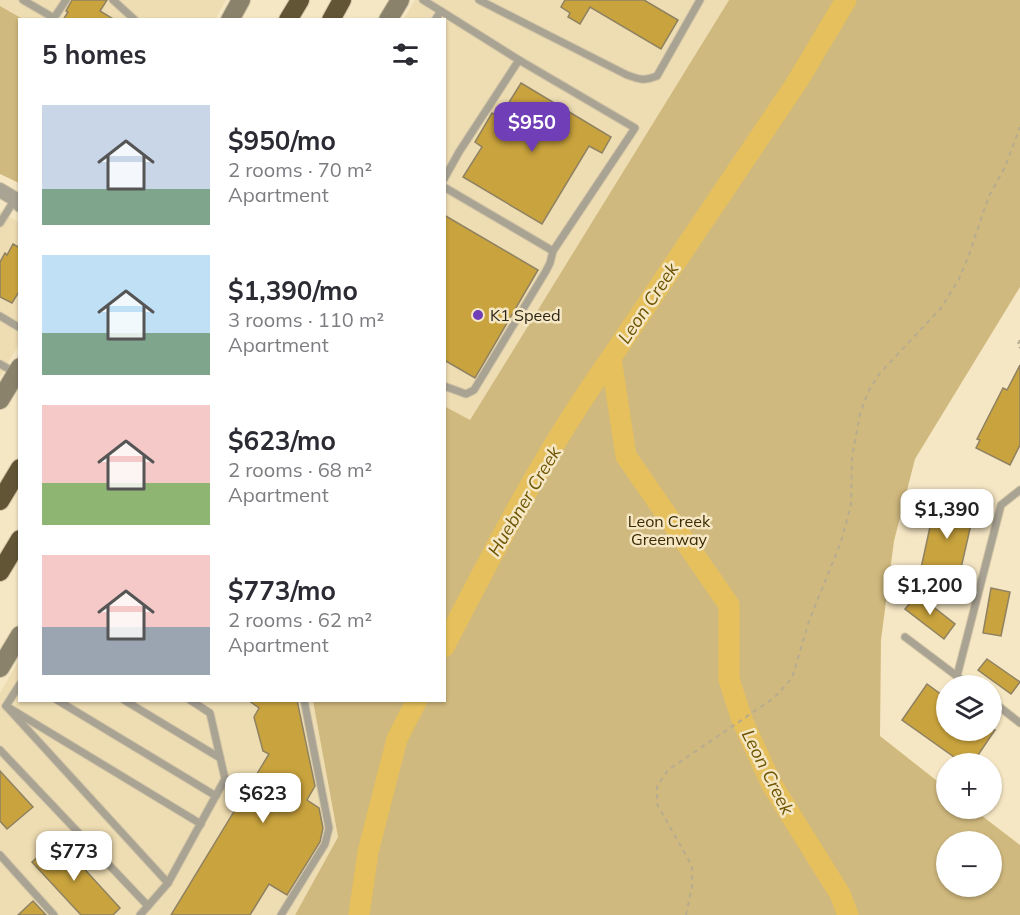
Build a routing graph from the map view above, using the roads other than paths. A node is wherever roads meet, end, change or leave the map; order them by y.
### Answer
1 (23, 0) edge
2 (66, 0) edge
3 (112, 0) edge
4 (241, 0) edge
5 (300, 0) edge
6 (342, 0) edge
7 (350, 0) edge
8 (400, 0) edge
9 (423, 0) edge
10 (479, 0) edge
11 (700, 0) edge
12 (441, 11) junction
13 (133, 18) edge
14 (231, 18) edge
15 (289, 18) edge
16 (332, 18) edge
17 (342, 18) edge
18 (389, 18) edge
19 (436, 18) edge
20 (519, 60) junction
21 (446, 175) edge
22 (446, 188) edge
23 (0, 190) edge
24 (18, 201) edge
25 (0, 223) edge
26 (553, 251) junction
27 (0, 316) edge
28 (18, 327) edge
29 (12, 368) edge
30 (446, 387) edge
31 (0, 400) edge
32 (18, 471) edge
33 (1020, 490) edge
34 (0, 501) edge
35 (18, 542) edge
36 (0, 572) edge
37 (905, 637) dead end
38 (18, 638) edge
39 (0, 668) edge
40 (956, 675) edge
41 (957, 675) edge
42 (18, 687) edge
43 (60, 702) edge
44 (127, 702) edge
45 (193, 702) edge
46 (304, 702) edge
47 (6, 706) junction
48 (1002, 709) edge
49 (1020, 723) edge
50 (0, 750) edge
51 (220, 758) junction
52 (216, 796) junction
53 (201, 824) junction
54 (0, 855) edge
55 (168, 883) junction
56 (148, 906) junction
57 (54, 915) edge
58 (140, 915) edge
59 (281, 915) edge

1 - 2 lane
3 - 13 lane
4 - 14 main road
5 - 15 highway
6 - 16 highway
7 - 17 highway
8 - 18 main road
9 - 12 lane
10 - 11 lane
12 - 19 lane
12 - 20 lane
20 - 21 lane
20 - 26 lane
22 - 26 lane
23 - 24 street
24 - 25 lane
26 - 30 lane
27 - 28 lane
29 - 31 main road
32 - 34 highway
33 - 41 lane
35 - 36 highway
37 - 40 lane
38 - 39 main road
42 - 47 lane
43 - 52 lane
44 - 51 lane
45 - 51 lane
46 - 59 lane
47 - 53 lane
47 - 55 lane
48 - 49 lane
50 - 56 lane
51 - 52 lane
52 - 53 lane
53 - 55 lane
54 - 57 lane
55 - 56 lane
56 - 58 lane

